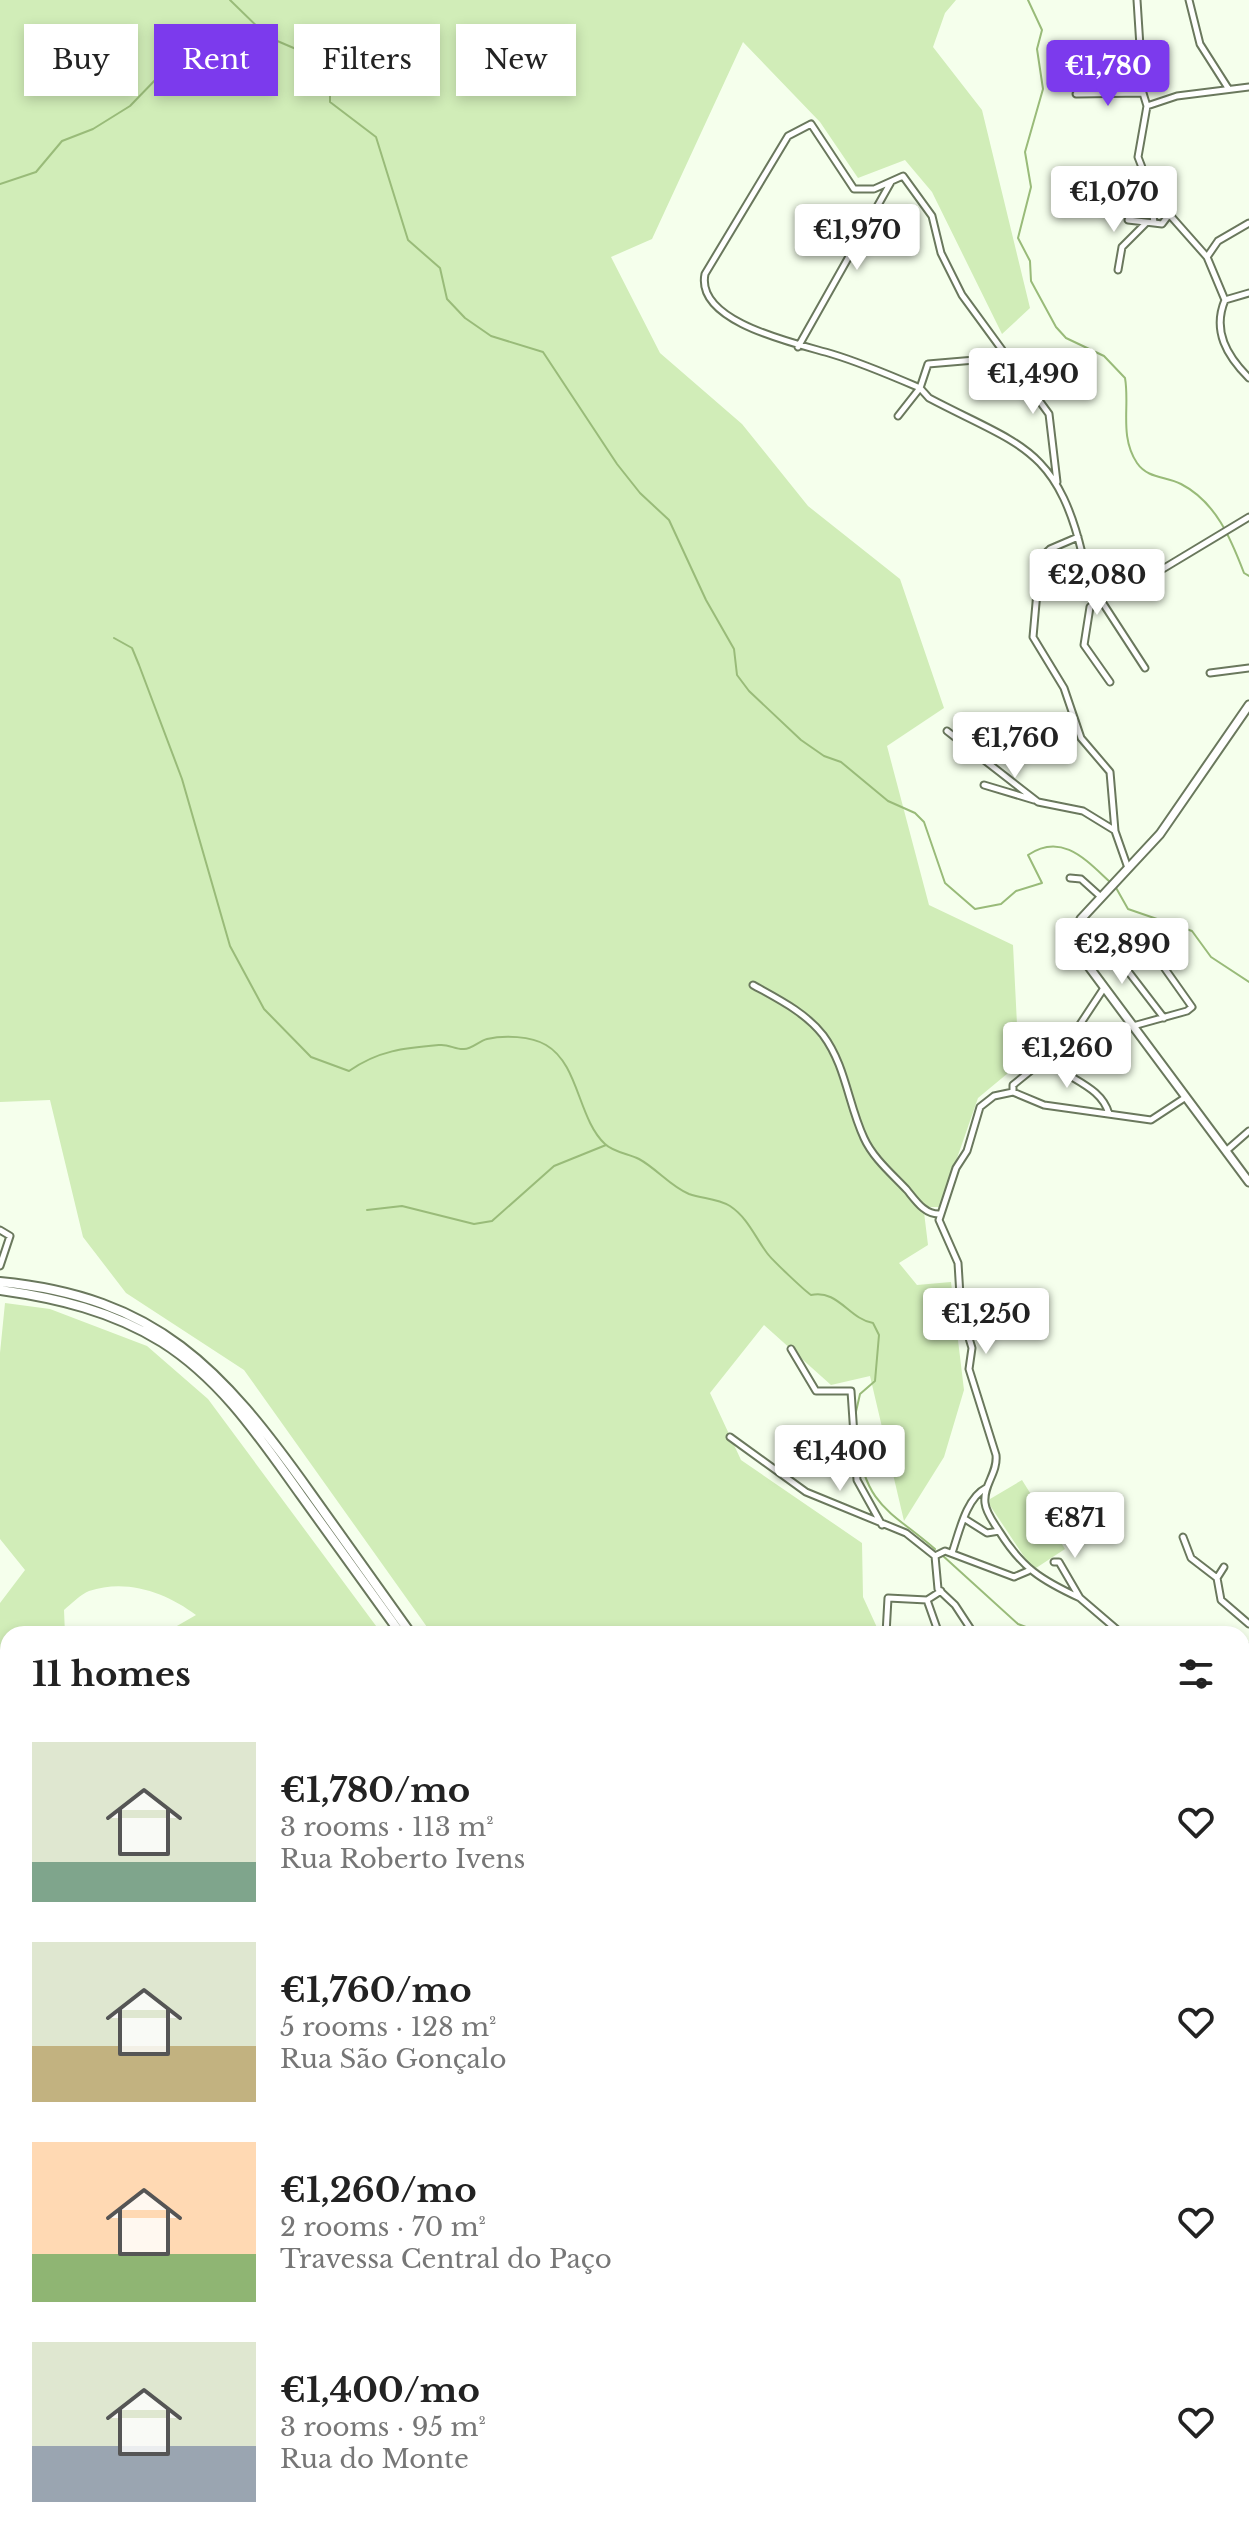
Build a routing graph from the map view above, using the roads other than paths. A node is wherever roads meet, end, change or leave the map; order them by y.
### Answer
1 (1137, 0) edge
2 (1189, 0) edge
3 (1098, 49) dead end
4 (1109, 55) junction
5 (1140, 56) junction
6 (1085, 68) dead end
7 (1249, 87) edge
8 (1228, 88) junction
9 (1143, 93) junction
10 (1076, 94) dead end
11 (1147, 106) junction
12 (1128, 148) dead end
13 (1139, 148) junction
14 (891, 182) junction
15 (1162, 210) junction
16 (1168, 216) junction
17 (1146, 223) junction
18 (1154, 223) junction
19 (1249, 223) edge
20 (1133, 234) junction
21 (1207, 257) junction
22 (1118, 270) dead end
23 (1249, 293) edge
24 (1225, 300) junction
25 (798, 347) junction
26 (1001, 350) junction
27 (1249, 378) edge
28 (920, 388) junction
29 (898, 416) dead end
30 (1057, 482) junction
31 (1249, 517) edge
32 (1078, 537) junction
33 (1082, 553) junction
34 (1123, 565) junction
35 (1099, 596) junction
36 (1145, 668) dead end
37 (1249, 668) edge
38 (1210, 673) dead end
39 (1110, 682) dead end
40 (1249, 705) edge
41 (947, 731) dead end
42 (984, 785) dead end
43 (1038, 802) junction
44 (1115, 831) junction
45 (1128, 868) junction
46 (1070, 878) dead end
47 (1101, 897) junction
48 (1101, 936) dead end
49 (1123, 963) junction
50 (753, 985) dead end
51 (1104, 988) junction
52 (1164, 1018) junction
53 (1135, 1030) junction
54 (1047, 1058) junction
55 (1013, 1092) junction
56 (1186, 1097) junction
57 (1109, 1114) junction
58 (1249, 1131) edge
59 (1226, 1151) junction
60 (1249, 1182) edge
61 (940, 1214) junction
62 (0, 1230) edge
63 (0, 1266) edge
64 (0, 1282) edge
65 (0, 1290) edge
66 (791, 1349) dead end
67 (730, 1437) dead end
68 (986, 1488) junction
69 (965, 1519) junction
70 (882, 1526) junction
71 (999, 1531) junction
72 (1183, 1537) dead end
73 (952, 1553) junction
74 (935, 1556) junction
75 (1054, 1562) dead end
76 (1224, 1567) dead end
77 (1028, 1571) junction
78 (1217, 1578) junction
79 (941, 1591) junction
80 (1080, 1598) junction
81 (927, 1600) junction
82 (1249, 1624) edge
83 (395, 1626) edge
84 (405, 1626) edge
85 (886, 1626) edge
86 (936, 1626) edge
87 (969, 1626) edge
88 (1113, 1626) edge

1 - 5 street
2 - 8 street
3 - 4 street
4 - 5 street
4 - 6 street
5 - 9 street
7 - 8 street
8 - 11 street
9 - 10 street
9 - 11 street
11 - 13 street
12 - 13 street
13 - 15 street
14 - 25 street
14 - 25 street
14 - 26 street
15 - 16 street
15 - 18 street
16 - 18 street
16 - 21 street
17 - 18 street
17 - 20 street
17 - 20 street
19 - 21 street
20 - 22 street
21 - 24 street
23 - 24 street
24 - 27 street
25 - 28 street
26 - 28 street
26 - 30 street
28 - 29 street
28 - 30 street
30 - 32 street
31 - 34 street
32 - 33 street
32 - 44 street
33 - 34 street
33 - 35 street
34 - 35 street
35 - 36 street
35 - 39 street
37 - 38 street
40 - 45 main road
41 - 43 street
42 - 43 street
43 - 44 street
44 - 45 street
45 - 47 main road
46 - 47 street
47 - 51 main road
48 - 49 street
49 - 52 street
49 - 52 street
50 - 61 street
51 - 53 main road
51 - 54 street
52 - 53 street
53 - 56 main road
54 - 55 street
54 - 57 street
55 - 57 street
55 - 61 street
56 - 57 street
56 - 59 main road
58 - 59 street
59 - 60 main road
61 - 68 street
62 - 63 street
64 - 84 highway
65 - 83 highway
66 - 70 street
67 - 70 street
68 - 69 street
68 - 71 street
69 - 71 street
69 - 73 street
70 - 74 street
71 - 77 street
72 - 78 street
73 - 74 street
73 - 77 street
74 - 79 street
75 - 80 street
76 - 78 street
77 - 80 street
78 - 82 street
79 - 81 street
79 - 87 street
80 - 88 street
81 - 85 street
81 - 86 street

